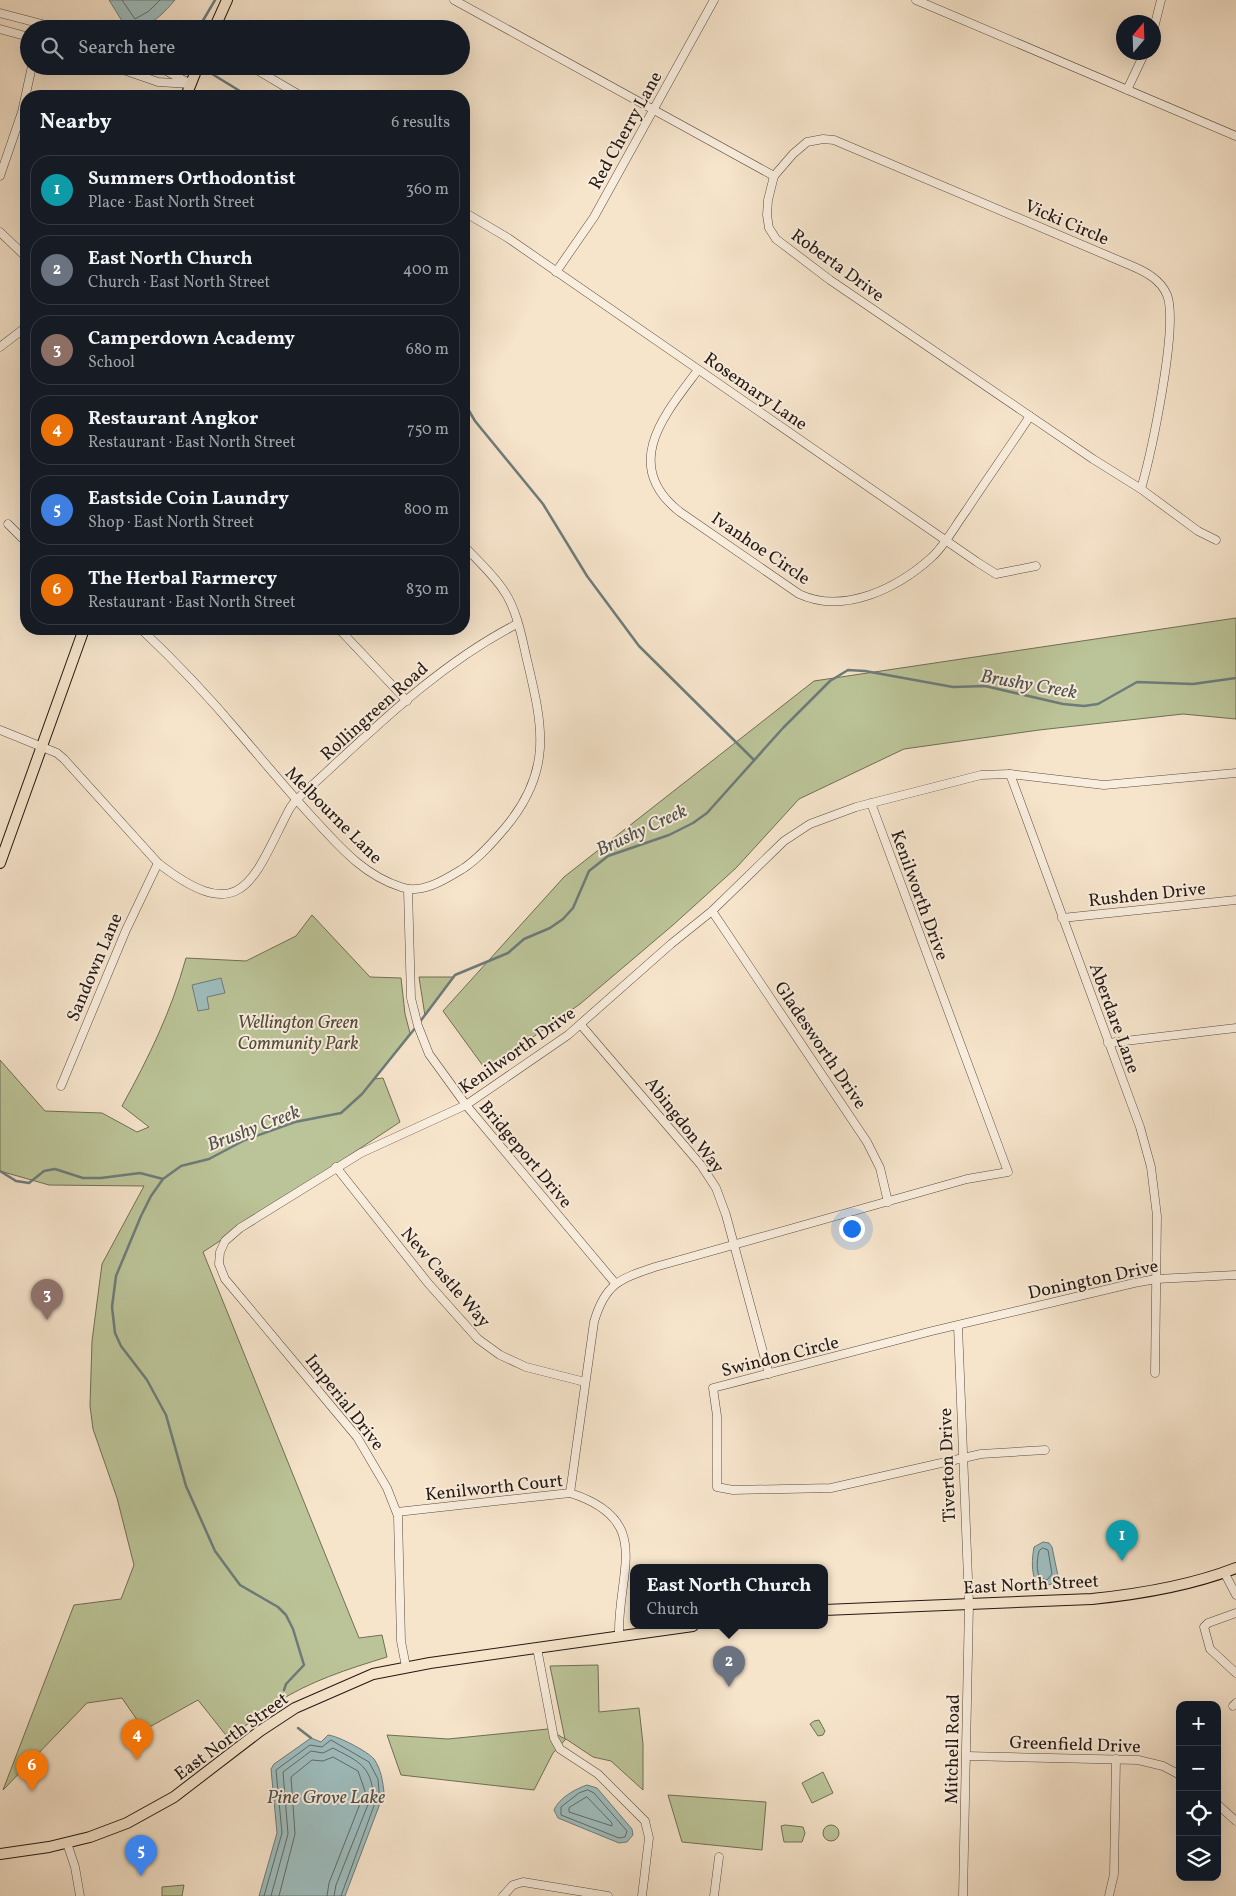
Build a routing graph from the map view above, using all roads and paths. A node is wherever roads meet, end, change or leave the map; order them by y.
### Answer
1 (228, 0) edge
2 (454, 0) edge
3 (714, 0) edge
4 (916, 0) edge
5 (1161, 0) edge
6 (0, 13) edge
7 (1157, 15) edge
8 (22, 20) edge
9 (218, 20) edge
10 (0, 29) edge
11 (20, 35) edge
12 (1141, 60) edge
13 (30, 75) edge
14 (138, 75) edge
15 (174, 75) edge
16 (194, 75) edge
17 (266, 75) edge
18 (190, 84) junction
19 (27, 90) edge
20 (188, 90) edge
21 (292, 90) edge
22 (1127, 90) junction
23 (653, 109) junction
24 (20, 118) edge
25 (1236, 136) edge
26 (0, 176) edge
27 (774, 176) junction
28 (470, 216) edge
29 (0, 232) edge
30 (20, 251) edge
31 (556, 272) junction
32 (20, 332) edge
33 (0, 348) edge
34 (698, 370) junction
35 (1030, 416) junction
36 (1141, 489) junction
37 (8, 524) dead end
38 (20, 536) edge
39 (945, 540) junction
40 (1216, 540) dead end
41 (470, 553) edge
42 (1036, 566) dead end
43 (516, 624) junction
44 (82, 635) edge
45 (147, 635) edge
46 (345, 635) edge
47 (407, 701) junction
48 (0, 730) edge
49 (42, 747) junction
50 (1236, 773) edge
51 (1010, 774) junction
52 (296, 800) junction
53 (871, 803) junction
54 (0, 863) edge
55 (158, 863) junction
56 (408, 890) junction
57 (1236, 900) edge
58 (712, 911) junction
59 (1062, 918) junction
60 (582, 1025) junction
61 (1236, 1028) edge
62 (1108, 1043) junction
63 (61, 1086) dead end
64 (466, 1105) junction
65 (336, 1167) junction
66 (888, 1202) junction
67 (735, 1245) junction
68 (219, 1264) joint
69 (1236, 1275) edge
70 (1156, 1279) junction
71 (615, 1283) junction
72 (958, 1326) junction
73 (1154, 1373) dead end
74 (769, 1374) junction
75 (586, 1382) junction
76 (1045, 1450) dead end
77 (962, 1458) junction
78 (570, 1493) junction
79 (397, 1512) junction
80 (1236, 1568) edge
81 (1224, 1572) junction
82 (1236, 1595) edge
83 (968, 1604) junction
84 (828, 1610) edge
85 (1236, 1613) edge
86 (670, 1629) edge
87 (619, 1636) junction
88 (537, 1648) junction
89 (406, 1667) junction
90 (1236, 1673) edge
91 (967, 1756) junction
92 (1116, 1760) junction
93 (1176, 1773) edge
94 (1221, 1808) edge
95 (1236, 1821) edge
96 (66, 1843) junction
97 (0, 1854) edge
98 (719, 1857) dead end
99 (572, 1893) edge
100 (80, 1896) edge
101 (503, 1896) edge
102 (608, 1896) edge
103 (642, 1896) edge
104 (714, 1896) edge
105 (963, 1896) edge
106 (1109, 1896) edge

1 - 9 main road
2 - 23 street
3 - 23 street, Red Cherry Lane
4 - 22 street
5 - 7 street
6 - 8 street
10 - 11 street
12 - 22 street
13 - 19 street
14 - 18 street
15 - 18 street
16 - 18 main road
17 - 21 street
18 - 20 main road
22 - 25 street
23 - 27 street
23 - 31 street, Red Cherry Lane
24 - 26 street
27 - 35 street, Roberta Drive
27 - 36 street, Vicki Circle
28 - 31 street, Rosemary Lane
29 - 30 street
31 - 34 street, Rosemary Lane
32 - 33 street
34 - 39 street, Rosemary Lane
34 - 39 street, Ivanhoe Circle
35 - 36 street, Roberta Drive
35 - 39 street, Ivanhoe Circle
36 - 40 street, Roberta Drive
37 - 38 street
39 - 42 street, Rosemary Lane
41 - 43 street
43 - 47 street, Rollingreen Road
43 - 56 street
44 - 49 main road
45 - 52 street, Melbourne Lane
46 - 47 street
47 - 52 street, Rollingreen Road
48 - 49 street, Rollingreen Road
49 - 54 main road
49 - 55 street, Rollingreen Road
50 - 51 street
51 - 53 street
51 - 59 street, Aberdare Lane
52 - 55 street, Rollingreen Road
52 - 56 street, Melbourne Lane
53 - 58 street, Kenilworth Drive
53 - 66 street, Kenilworth Drive
55 - 63 street, Sandown Lane
56 - 64 street, Bridgeport Drive
57 - 59 street, Rushden Drive
58 - 60 street, Kenilworth Drive
58 - 66 street, Gladesworth Drive
59 - 62 street, Aberdare Lane
60 - 64 street, Kenilworth Drive
60 - 67 street, Abingdon Way
61 - 62 street
62 - 70 street, Aberdare Lane
64 - 65 street, Kenilworth Drive
64 - 71 street, Bridgeport Drive
65 - 68 street, Kenilworth Drive
65 - 75 street, New Castle Way
66 - 67 street, Kenilworth Drive
67 - 71 street, Kenilworth Drive
67 - 74 street, Abingdon Way
68 - 79 street, Imperial Drive
69 - 70 street, Donington Drive
70 - 72 street, Donington Drive
70 - 73 street, Aberdare Lane
71 - 75 street
72 - 74 street, Swindon Circle
72 - 77 street, Tiverton Drive
74 - 77 street, Swindon Circle
75 - 78 street
76 - 77 street
77 - 83 street, Tiverton Drive
78 - 79 street, Kenilworth Court
78 - 87 street, Kenilworth Court
79 - 89 street, Imperial Drive
80 - 81 main road, East North Street
81 - 82 street
81 - 83 main road, East North Street
83 - 84 main road, East North Street
83 - 91 street, Mitchell Road
85 - 90 street
86 - 87 main road, East North Street
87 - 88 main road, East North Street
88 - 89 main road, East North Street
88 - 103 street
89 - 96 main road, East North Street
91 - 92 street, Greenfield Drive
91 - 105 street, Mitchell Road
92 - 93 street, Greenfield Drive
92 - 106 street
94 - 95 street
96 - 97 main road, East North Street
96 - 100 street
98 - 104 street
99 - 101 street
99 - 102 street

